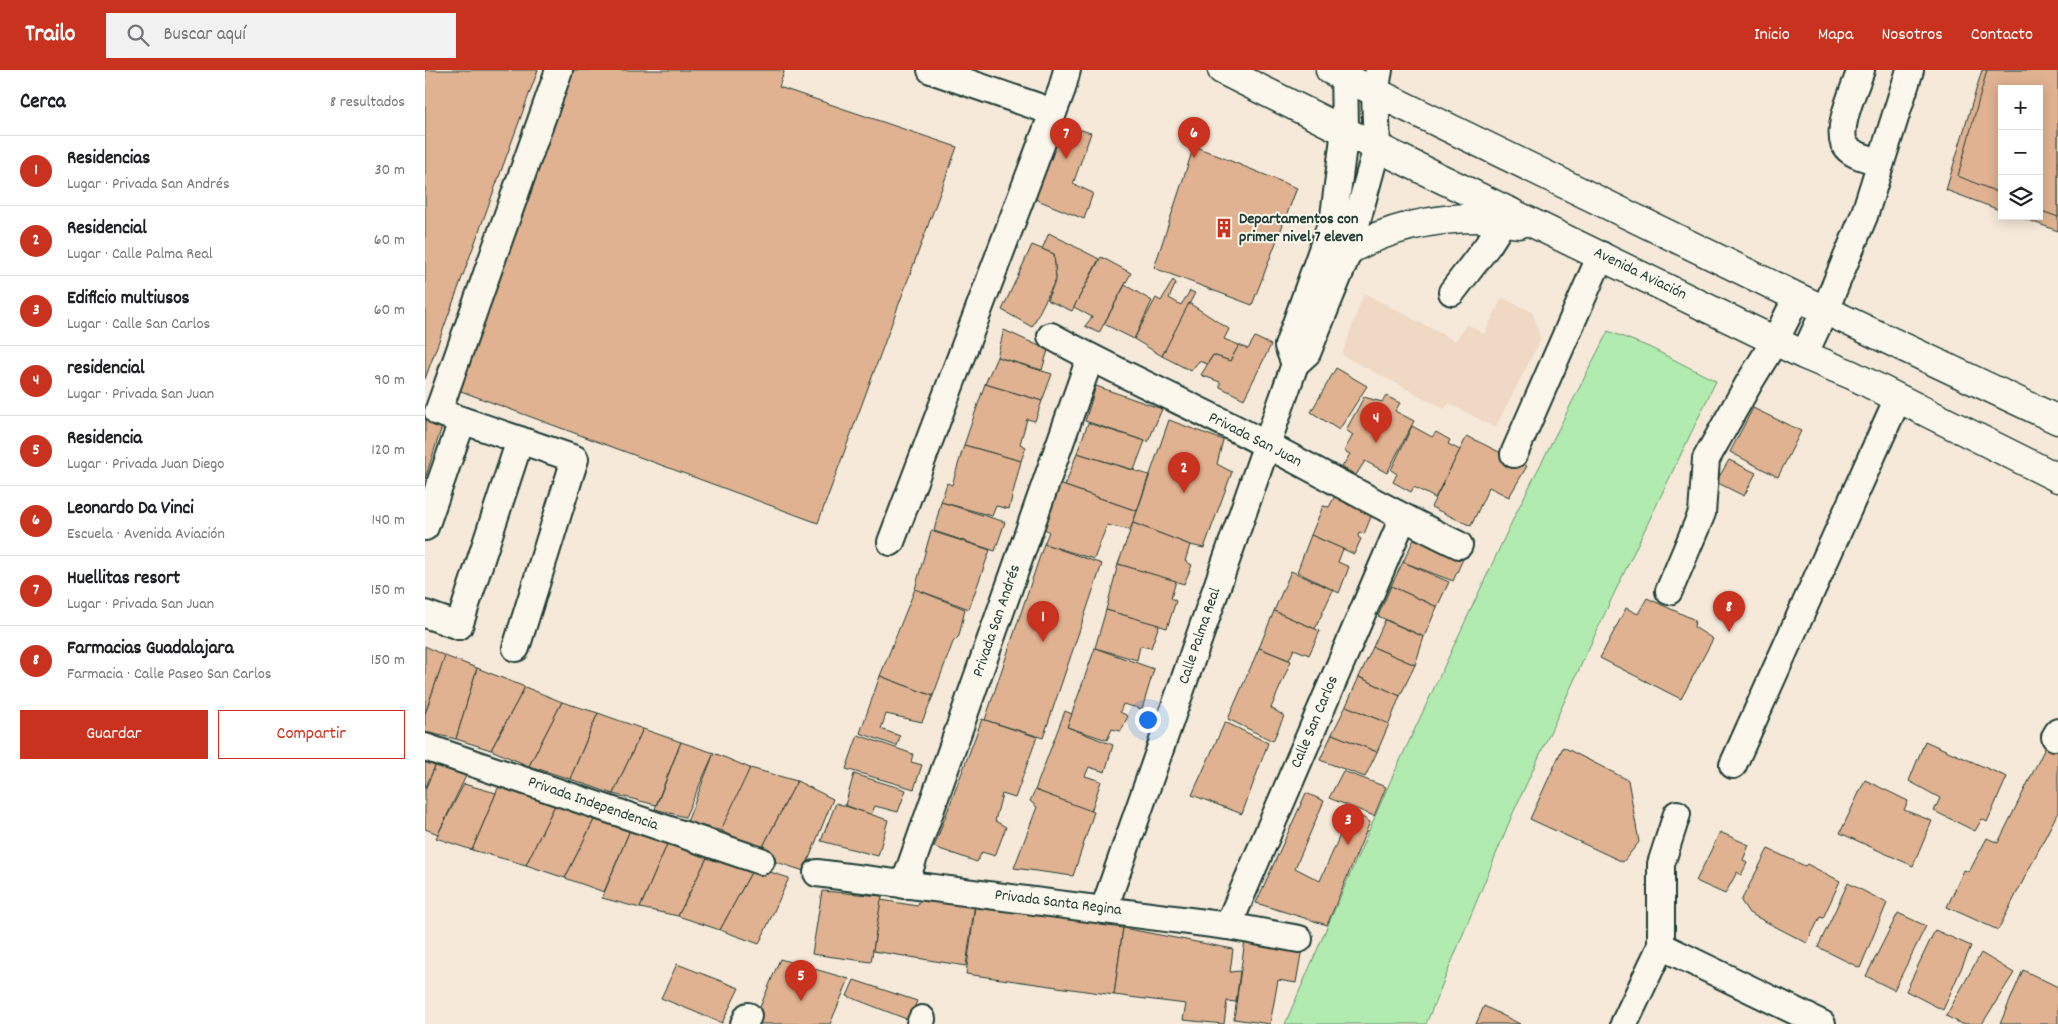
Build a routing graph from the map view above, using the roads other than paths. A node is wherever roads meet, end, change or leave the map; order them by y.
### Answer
1 (559, 70) edge
2 (931, 70) edge
3 (1067, 70) edge
4 (1222, 70) edge
5 (1861, 70) edge
6 (1909, 70) edge
7 (1339, 72) edge
8 (1377, 81) edge
9 (1053, 112) junction
10 (1345, 130) junction
11 (1377, 148) junction
12 (1881, 162) junction
13 (1507, 217) junction
14 (1337, 246) junction
15 (1601, 255) junction
16 (1452, 292) dead end
17 (1797, 297) junction
18 (1825, 310) junction
19 (1051, 336) dead end
20 (1776, 339) junction
21 (1804, 355) junction
22 (1090, 358) junction
23 (1898, 398) junction
24 (2058, 420) edge
25 (462, 421) junction
26 (520, 440) junction
27 (1267, 444) junction
28 (1514, 454) dead end
29 (2058, 478) edge
30 (1403, 518) junction
31 (425, 527) edge
32 (891, 542) dead end
33 (1459, 545) dead end
34 (1669, 591) dead end
35 (425, 614) edge
36 (516, 648) dead end
37 (425, 747) edge
38 (1733, 765) dead end
39 (1677, 814) dead end
40 (761, 860) dead end
41 (817, 873) dead end
42 (904, 885) junction
43 (1105, 909) junction
44 (1228, 926) junction
45 (1299, 939) dead end
46 (1661, 946) junction
47 (1624, 1024) edge
48 (1822, 1024) edge

1 - 25 street
2 - 9 street
3 - 9 street
4 - 10 main road, Avenida Aviación
5 - 12 street
6 - 12 street
7 - 8 main road
7 - 10 street, Calle Palma Real
8 - 11 street, Calle Palma Real
8 - 17 main road
9 - 32 street
10 - 11 main road, Avenida Aviación
10 - 14 street, Calle Palma Real
11 - 13 main road, Avenida Aviación
11 - 14 street, Calle Palma Real
12 - 18 street
13 - 14 main road
13 - 15 main road, Avenida Aviación
13 - 16 street
14 - 27 street, Calle Palma Real
15 - 20 main road, Avenida Aviación
15 - 28 street
17 - 18 main road
17 - 20 street
18 - 21 street
18 - 24 main road
19 - 22 street, Privada San Juan
20 - 21 main road, Avenida Aviación
20 - 34 street
21 - 23 main road, Avenida Aviación
22 - 27 street, Privada San Juan
22 - 42 street, Privada San Andrés
23 - 29 main road, Avenida Aviación
23 - 38 street
25 - 26 street
25 - 31 street
26 - 35 street
26 - 36 street
27 - 30 street, Privada San Juan
27 - 43 street, Calle Palma Real
30 - 33 street, Privada San Juan
30 - 44 street, Calle San Carlos
37 - 40 street, Privada Independencia
39 - 46 street
41 - 42 street, Privada Santa Regina
42 - 43 street, Privada Santa Regina
43 - 44 street, Privada Santa Regina
44 - 45 street, Privada Santa Regina
46 - 47 street
46 - 48 street

